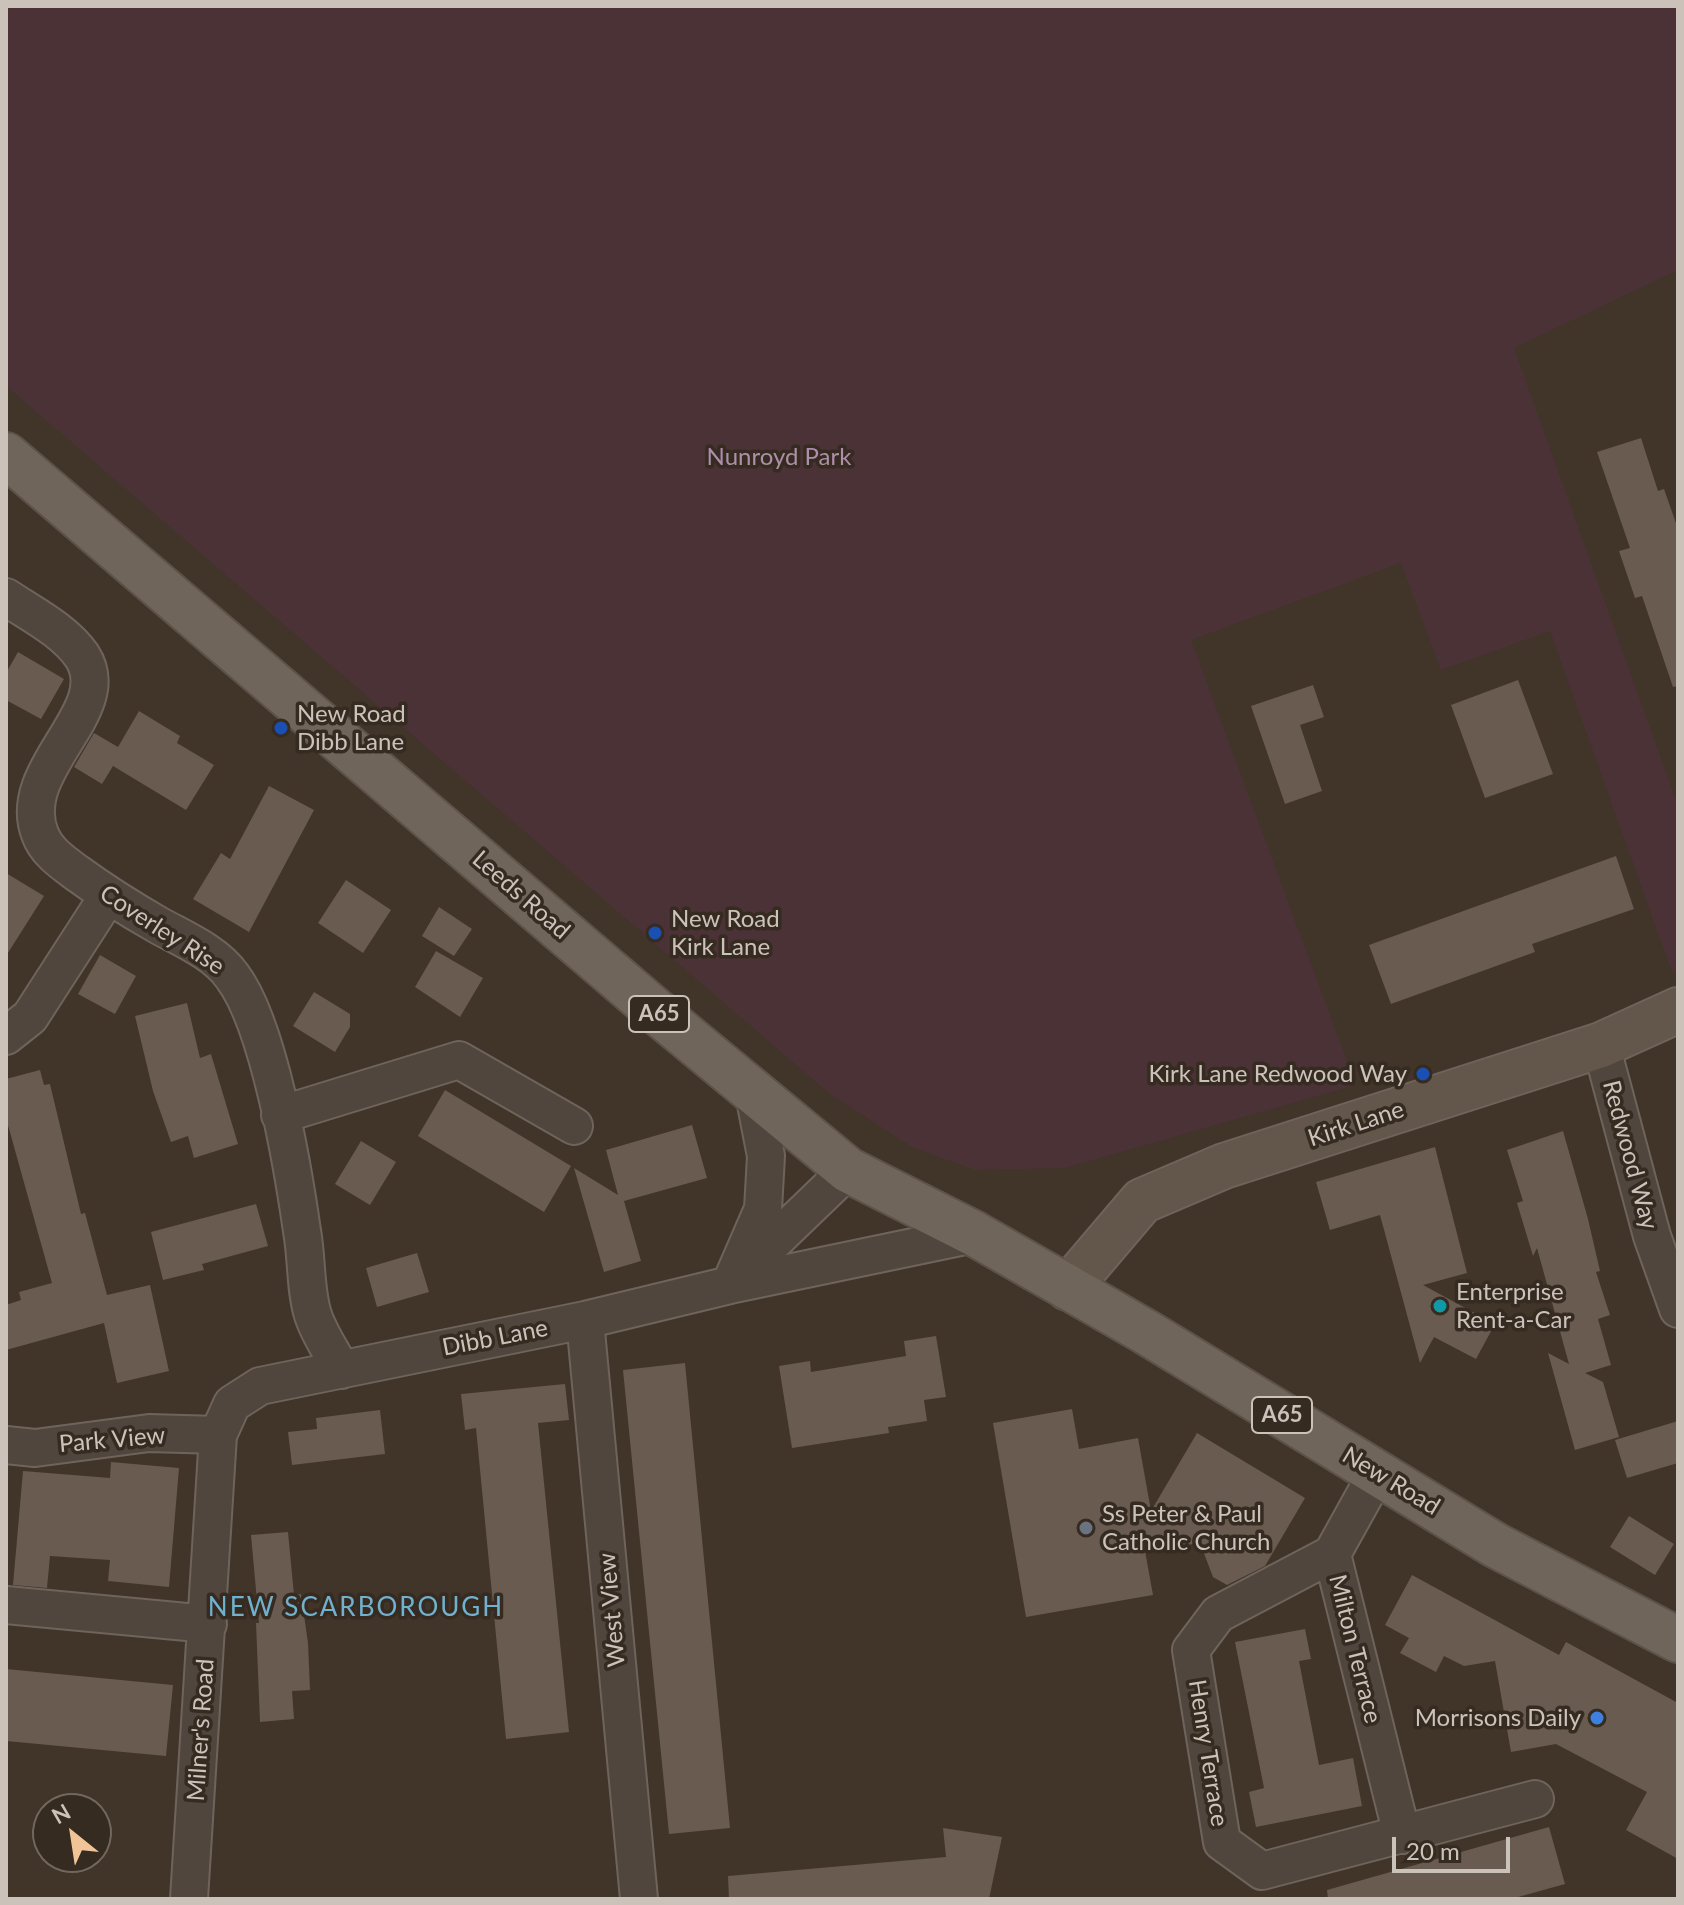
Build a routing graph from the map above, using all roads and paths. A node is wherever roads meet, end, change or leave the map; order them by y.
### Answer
1 (6, 455) edge
2 (6, 597) edge
3 (108, 896) junction
4 (1678, 1010) edge
5 (6, 1036) edge
6 (1601, 1045) junction
7 (753, 1089) junction
8 (280, 1115) junction
9 (574, 1126) dead end
10 (848, 1170) junction
11 (1665, 1233) edge
12 (975, 1234) junction
13 (730, 1285) junction
14 (1068, 1288) junction
15 (1678, 1309) edge
16 (585, 1320) junction
17 (341, 1370) junction
18 (260, 1386) joint
19 (218, 1435) junction
20 (6, 1445) edge
21 (1377, 1473) junction
22 (1332, 1554) junction
23 (6, 1605) edge
24 (208, 1624) junction
25 (1678, 1640) edge
26 (1535, 1799) dead end
27 (1402, 1835) junction
28 (189, 1899) edge
29 (639, 1899) edge

1 - 7 main road, Leeds Road / A65
2 - 3 street, Coverley Rise
3 - 5 street
3 - 8 street, Coverley Rise
4 - 6 street, Kirk Lane
6 - 11 street, Redwood Way
6 - 14 street, Kirk Lane
7 - 10 main road, Leeds Road / A65
7 - 13 street
8 - 9 street
8 - 17 street, Coverley Rise
10 - 12 main road, Leeds Road / A65
10 - 13 street
11 - 15 street, Redwood Way
12 - 13 street, Dibb Lane
12 - 14 main road, Leeds Road / A65
13 - 16 street, Dibb Lane
14 - 21 main road, New Road / A65
16 - 17 street, Dibb Lane
16 - 29 street, West View
17 - 18 street, Dibb Lane
18 - 19 street, Milner's Road
19 - 20 street, Park View
19 - 24 street, Milner's Road
21 - 22 street, Milton Terrace
21 - 25 main road, New Road / A65
22 - 27 street, Milton Terrace
22 - 27 street, Henry Terrace
23 - 24 street
24 - 28 street, Milner's Road
26 - 27 street, Henry Terrace

